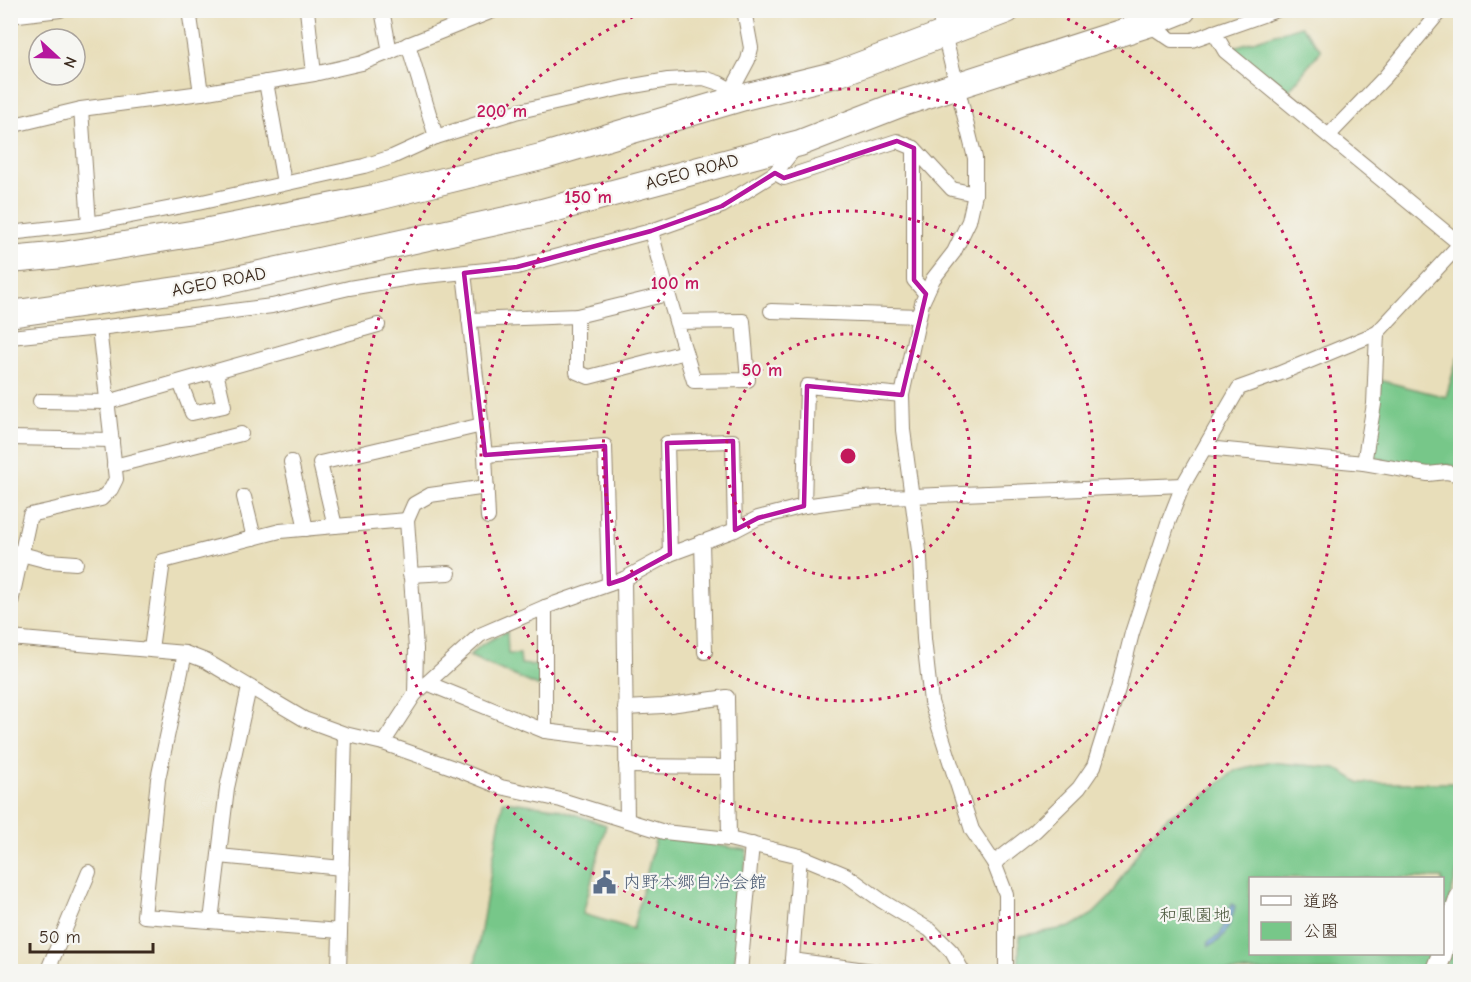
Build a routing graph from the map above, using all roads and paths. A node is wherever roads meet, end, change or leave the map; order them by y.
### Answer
1 (60, 10) edge
2 (189, 10) edge
3 (307, 10) edge
4 (382, 10) edge
5 (744, 10) edge
6 (1007, 10) edge
7 (1183, 10) edge
8 (1277, 10) edge
9 (1441, 10) edge
10 (486, 12) edge
11 (10, 16) edge
12 (941, 22) edge
13 (1148, 24) junction
14 (1214, 33) junction
15 (408, 44) junction
16 (390, 52) junction
17 (314, 74) junction
18 (266, 82) junction
19 (958, 86) junction
20 (201, 93) junction
21 (738, 94) junction
22 (81, 109) junction
23 (10, 126) edge
24 (1329, 135) junction
25 (436, 137) junction
26 (800, 143) junction
27 (914, 148) junction
28 (775, 173) junction
29 (284, 183) junction
30 (975, 194) junction
31 (89, 224) junction
32 (651, 231) junction
33 (10, 233) edge
34 (10, 260) edge
35 (464, 273) junction
36 (667, 294) junction
37 (926, 294) junction
38 (771, 311) dead end
39 (10, 314) edge
40 (577, 316) junction
41 (919, 316) junction
42 (469, 320) junction
43 (676, 322) junction
44 (378, 325) dead end
45 (99, 328) junction
46 (1377, 333) junction
47 (10, 337) edge
48 (685, 352) junction
49 (216, 372) junction
50 (180, 382) junction
51 (902, 395) junction
52 (40, 401) dead end
53 (108, 402) junction
54 (482, 425) junction
55 (241, 434) dead end
56 (10, 438) edge
57 (112, 440) junction
58 (1206, 448) junction
59 (485, 455) junction
60 (291, 462) dead end
61 (1364, 463) junction
62 (114, 466) junction
63 (1461, 475) edge
64 (1183, 485) junction
65 (487, 487) junction
66 (913, 496) junction
67 (244, 497) dead end
68 (804, 506) junction
69 (488, 517) dead end
70 (407, 520) junction
71 (335, 526) junction
72 (306, 529) junction
73 (735, 530) junction
74 (254, 538) junction
75 (702, 542) junction
76 (16, 553) edge
77 (670, 554) junction
78 (76, 563) dead end
79 (449, 573) dead end
80 (410, 575) junction
81 (624, 579) junction
82 (609, 584) junction
83 (10, 607) edge
84 (545, 607) junction
85 (10, 638) edge
86 (152, 649) junction
87 (705, 652) dead end
88 (185, 653) junction
89 (427, 683) junction
90 (249, 688) junction
91 (415, 694) junction
92 (625, 708) junction
93 (544, 730) junction
94 (345, 734) junction
95 (626, 741) junction
96 (383, 742) junction
97 (626, 766) junction
98 (728, 766) junction
99 (627, 821) junction
100 (729, 839) junction
101 (752, 844) junction
102 (219, 856) junction
103 (800, 856) junction
104 (994, 863) junction
105 (342, 868) junction
106 (89, 872) dead end
107 (1460, 900) edge
108 (212, 921) junction
109 (340, 931) junction
110 (1444, 946) edge
111 (1441, 955) edge
112 (791, 966) edge
113 (47, 972) edge
114 (339, 972) edge
115 (740, 972) edge
116 (880, 972) edge
117 (963, 972) edge
118 (1006, 972) edge
119 (1435, 972) edge

1 - 11 street
2 - 20 street
3 - 17 street
4 - 16 street
5 - 21 street
6 - 12 highway
7 - 13 highway, AGEO ROAD
8 - 14 street
9 - 24 street
10 - 15 street
12 - 19 street
12 - 21 highway
13 - 14 street
13 - 19 highway, AGEO ROAD
14 - 24 street
15 - 16 street
15 - 25 street
16 - 17 street
17 - 18 street
18 - 20 street
18 - 29 street
19 - 26 highway, AGEO ROAD
19 - 30 street
20 - 22 street
21 - 25 street
21 - 34 highway
22 - 23 street
22 - 31 street
24 - 46 street
25 - 29 street
26 - 28 street
26 - 39 highway, AGEO ROAD
27 - 28 street
27 - 30 street
27 - 37 street
28 - 32 street
29 - 31 street
30 - 37 street
31 - 33 street
32 - 35 street
32 - 36 street
35 - 42 street
35 - 45 street
36 - 40 street
36 - 43 street
37 - 41 street
38 - 41 street
40 - 42 street
40 - 48 street
41 - 51 street
42 - 54 street
43 - 48 street
43 - 48 street
44 - 49 street
45 - 47 street
45 - 53 street
46 - 58 street
46 - 61 street
49 - 50 street
49 - 50 street
50 - 53 street
51 - 66 street
51 - 68 street
52 - 53 street
53 - 57 street
54 - 59 street
54 - 71 street
55 - 62 street
56 - 57 street
57 - 62 street
58 - 61 street
58 - 64 street
59 - 65 street
59 - 82 street
60 - 72 street
61 - 63 street
62 - 76 street
64 - 66 street
64 - 104 street
65 - 69 street
65 - 70 street
66 - 68 street
66 - 104 street
67 - 74 street
68 - 73 street
70 - 71 street
70 - 80 street
71 - 72 street
72 - 74 street
73 - 75 street
73 - 77 street
74 - 86 street
75 - 77 street
75 - 87 street
76 - 78 street
76 - 83 street
77 - 81 street
79 - 80 street
80 - 91 street
81 - 82 street
81 - 92 street
82 - 84 street
84 - 89 street
84 - 93 street
85 - 86 street
86 - 88 street
88 - 90 street
88 - 108 street
89 - 91 street
89 - 93 street
90 - 94 street
90 - 102 street
91 - 96 street
92 - 95 street
92 - 98 street
93 - 95 street
94 - 96 street
94 - 105 street
95 - 97 street
96 - 99 street
97 - 98 street
97 - 99 street
98 - 100 street
99 - 100 street
100 - 101 street
101 - 103 street
101 - 115 street
102 - 105 street
102 - 108 street
103 - 112 street
103 - 117 street
104 - 118 street
105 - 109 street
106 - 113 street
107 - 110 street
108 - 109 street
109 - 114 street
111 - 119 street
112 - 116 street

